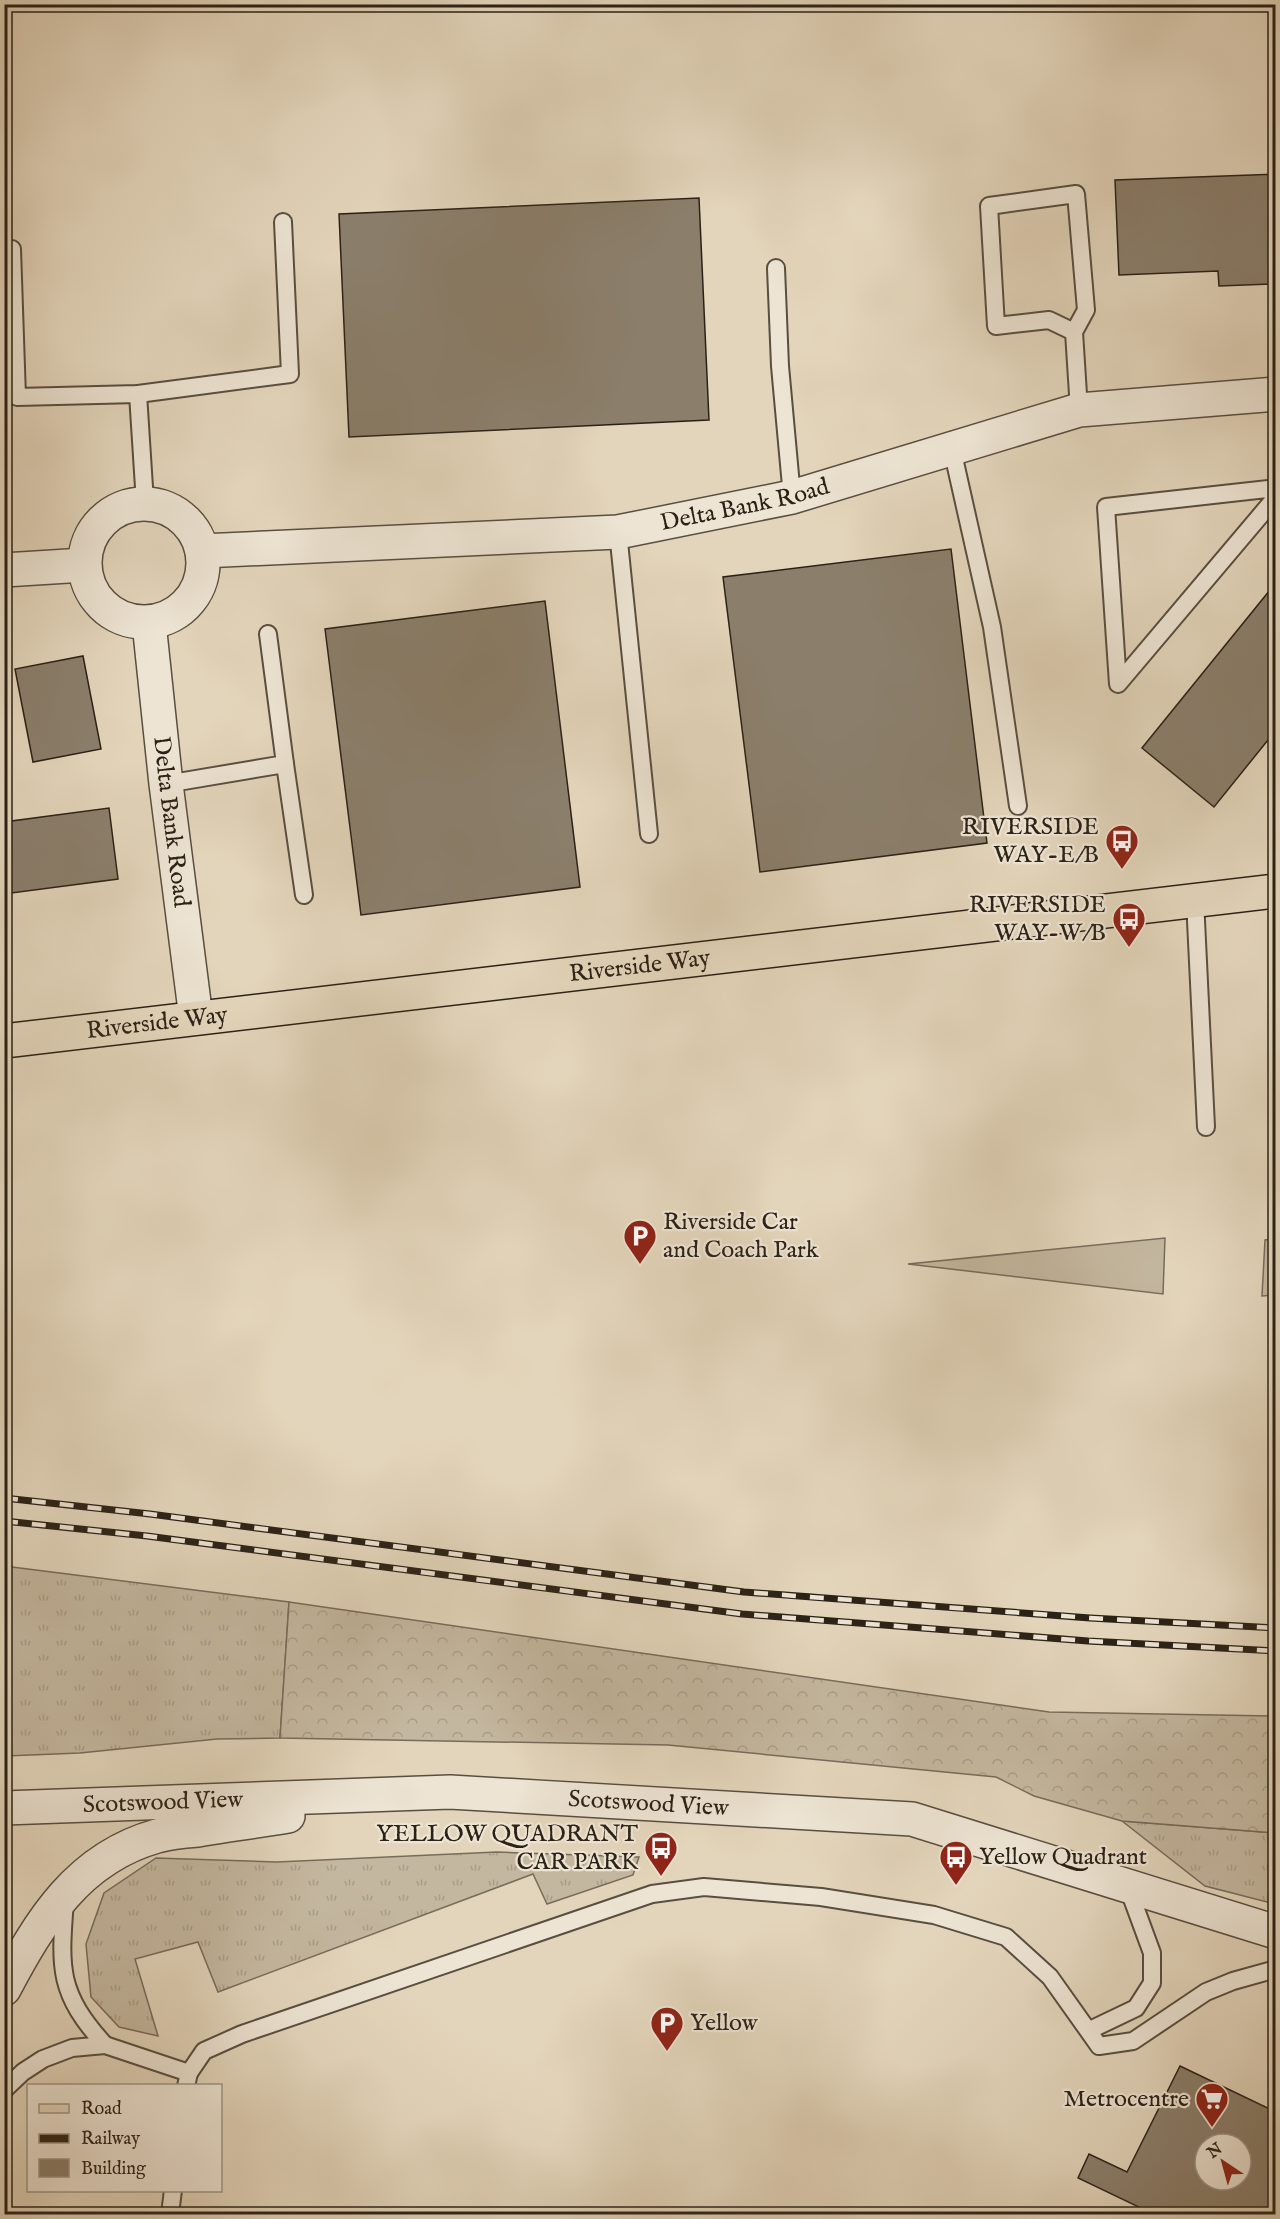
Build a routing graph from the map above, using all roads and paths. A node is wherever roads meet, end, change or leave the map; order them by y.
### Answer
1 (283, 222) dead end
2 (12, 249) dead end
3 (776, 268) dead end
4 (1074, 332) junction
5 (138, 394) junction
6 (1275, 394) edge
7 (1079, 410) junction
8 (952, 449) junction
9 (1275, 488) edge
10 (792, 497) junction
11 (1275, 497) edge
12 (145, 503) junction
13 (618, 532) junction
14 (202, 551) junction
15 (84, 565) junction
16 (4, 570) edge
17 (149, 623) junction
18 (268, 634) dead end
19 (285, 764) junction
20 (166, 784) junction
21 (1018, 806) dead end
22 (649, 834) dead end
23 (1275, 891) edge
24 (304, 895) dead end
25 (1195, 900) junction
26 (196, 1018) junction
27 (4, 1041) edge
28 (1206, 1127) dead end
29 (450, 1792) junction
30 (4, 1808) edge
31 (1127, 1885) junction
32 (66, 1893) junction
33 (1275, 1932) edge
34 (1275, 1969) edge
35 (4, 1989) edge
36 (1090, 2030) junction
37 (105, 2045) junction
38 (188, 2079) edge
39 (4, 2090) edge
40 (173, 2192) edge
41 (170, 2214) edge

1 - 5 lane
2 - 5 lane
3 - 10 lane
4 - 4 lane
4 - 7 lane
5 - 12 lane
6 - 7 street, Delta Bank Road
7 - 8 street, Delta Bank Road
8 - 10 street, Delta Bank Road
8 - 21 lane
9 - 11 lane
10 - 13 street, Delta Bank Road
12 - 14 street
12 - 15 street
13 - 14 street, Delta Bank Road
13 - 22 lane
14 - 17 street
15 - 16 street
15 - 17 street
17 - 20 street, Delta Bank Road
18 - 19 lane
19 - 20 lane
19 - 24 lane
20 - 26 street, Delta Bank Road
23 - 25 main road, Riverside Way
25 - 26 main road, Riverside Way
25 - 28 lane
26 - 27 main road, Riverside Way
29 - 30 street, Scotswood View
29 - 31 street, Scotswood View
29 - 32 street
31 - 33 street, Scotswood View
31 - 36 lane
32 - 35 street
32 - 37 lane
34 - 36 lane
36 - 38 lane
37 - 38 lane
37 - 39 lane
40 - 41 lane

